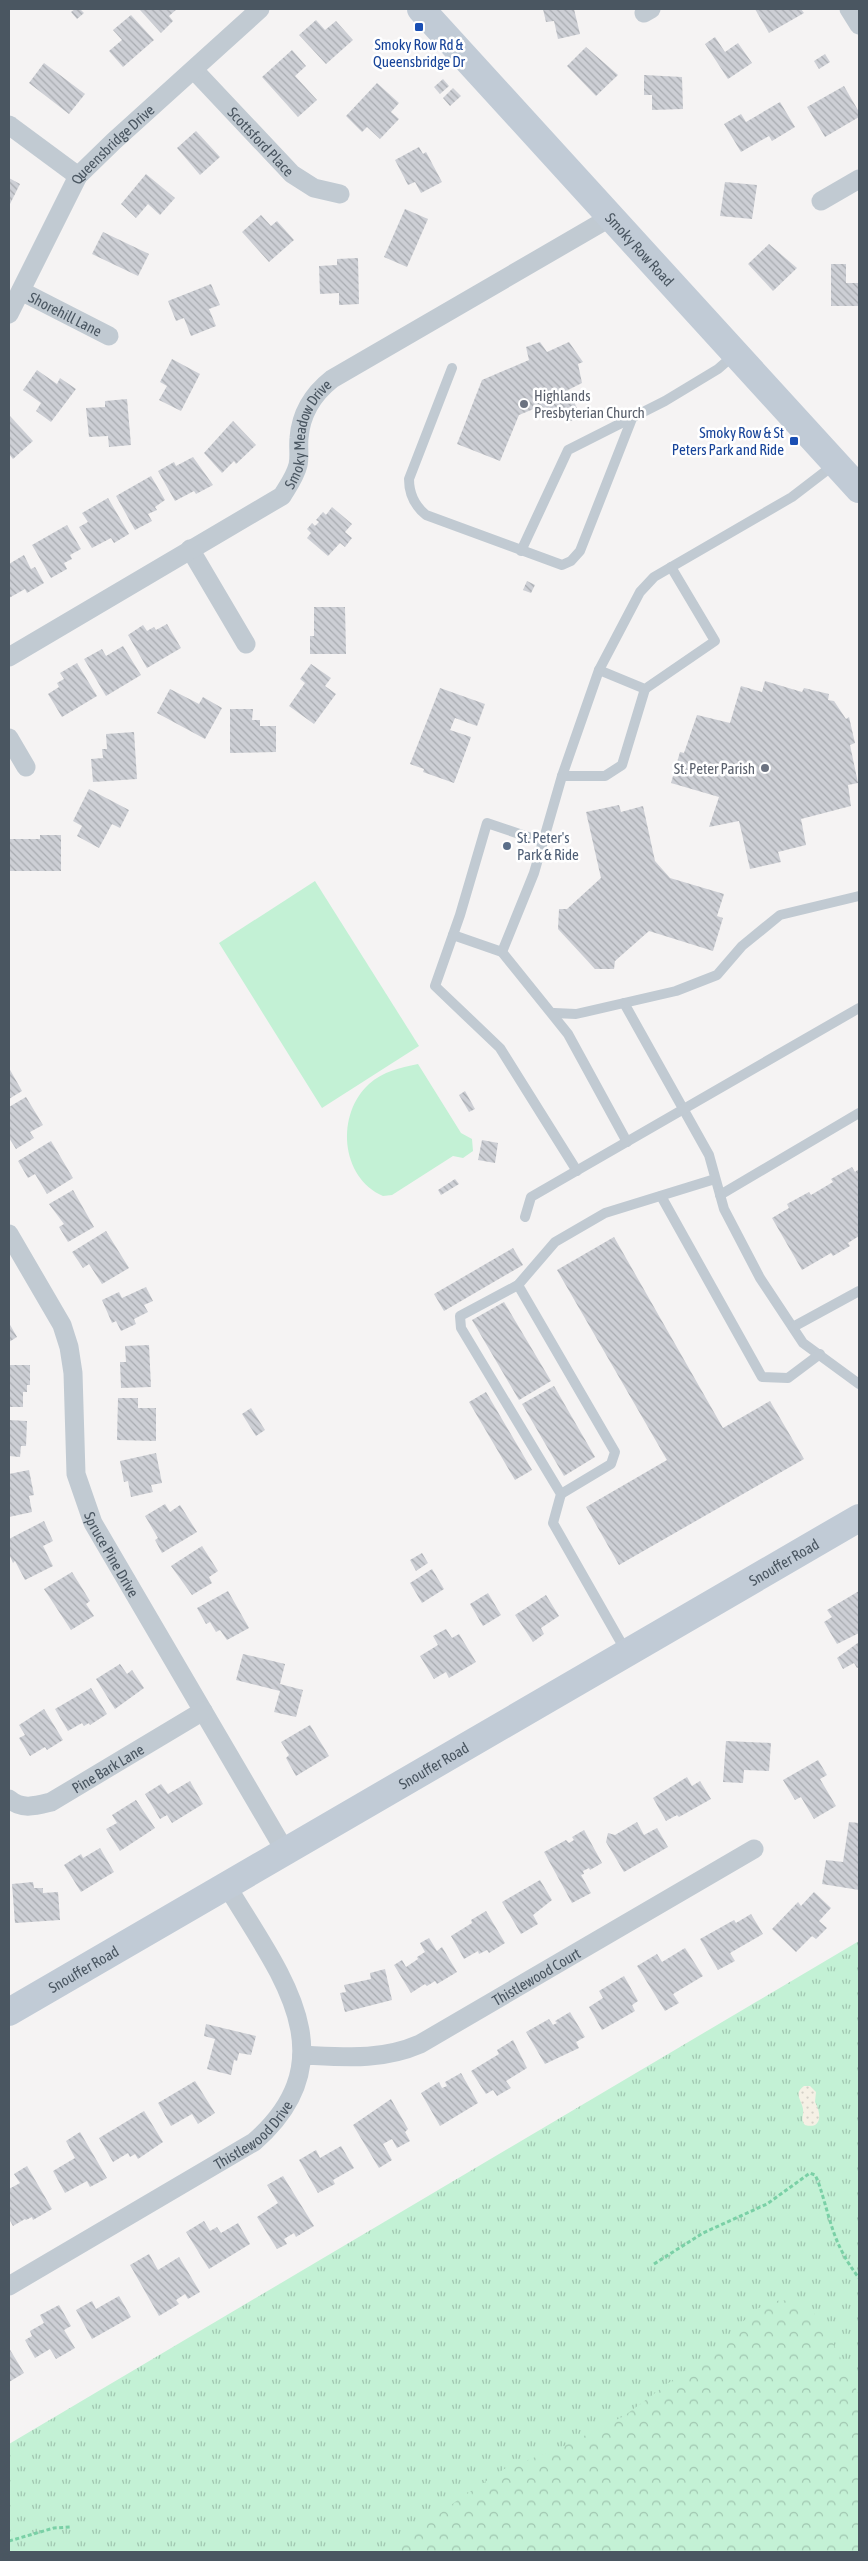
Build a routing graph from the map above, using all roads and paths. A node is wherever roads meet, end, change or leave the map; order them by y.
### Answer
1 (260, 9) edge
2 (422, 9) edge
3 (850, 9) edge
4 (859, 25) edge
5 (194, 70) junction
6 (9, 125) edge
7 (78, 176) junction
8 (859, 179) edge
9 (340, 194) dead end
10 (821, 201) dead end
11 (611, 217) junction
12 (21, 291) junction
13 (9, 314) edge
14 (109, 336) dead end
15 (735, 354) junction
16 (452, 368) dead end
17 (633, 416) junction
18 (836, 464) junction
19 (859, 489) edge
20 (190, 550) junction
21 (521, 551) junction
22 (672, 567) junction
23 (246, 644) dead end
24 (9, 656) edge
25 (599, 670) junction
26 (645, 689) junction
27 (9, 738) edge
28 (26, 767) dead end
29 (562, 776) junction
30 (543, 842) junction
31 (859, 896) edge
32 (453, 935) junction
33 (502, 952) junction
34 (624, 1003) junction
35 (859, 1008) edge
36 (554, 1013) junction
37 (685, 1109) junction
38 (859, 1113) edge
39 (627, 1142) junction
40 (577, 1171) junction
41 (716, 1179) junction
42 (720, 1195) junction
43 (661, 1196) junction
44 (525, 1217) dead end
45 (9, 1234) edge
46 (518, 1284) junction
47 (859, 1291) edge
48 (793, 1327) junction
49 (820, 1354) junction
50 (859, 1384) edge
51 (562, 1494) junction
52 (859, 1518) edge
53 (627, 1654) junction
54 (203, 1711) junction
55 (9, 1799) edge
56 (754, 1849) dead end
57 (284, 1851) junction
58 (227, 1886) junction
59 (9, 2012) edge
60 (302, 2055) junction
61 (654, 2264) dead end
62 (859, 2278) edge
63 (9, 2286) edge
64 (70, 2527) dead end
65 (9, 2541) edge

1 - 5 street, Queensbridge Drive
2 - 11 main road, Smoky Row Road
3 - 4 street
5 - 7 street, Queensbridge Drive
5 - 9 street, Scottsford Place
6 - 7 street
7 - 12 street, Queensbridge Drive
8 - 10 street
11 - 15 main road, Smoky Row Road
11 - 20 street, Smoky Meadow Drive
12 - 13 street, Queensbridge Drive
12 - 14 street, Shorehill Lane
15 - 17 lane
15 - 18 main road, Smoky Row Road
16 - 21 lane
17 - 21 lane
17 - 21 lane
18 - 19 main road, Smoky Row Road
18 - 22 lane
20 - 23 street
20 - 24 street, Smoky Meadow Drive
22 - 25 lane
22 - 26 lane
25 - 26 lane
25 - 29 lane
26 - 29 lane
27 - 28 street
29 - 30 lane
30 - 32 lane
30 - 33 lane
31 - 34 lane
32 - 33 lane
32 - 40 lane
33 - 36 lane
34 - 36 lane
34 - 37 lane
35 - 37 lane
36 - 39 lane
37 - 39 lane
37 - 41 lane
38 - 42 lane
39 - 40 lane
40 - 44 lane
41 - 42 lane
41 - 43 lane
42 - 48 lane
43 - 46 lane
43 - 49 lane
45 - 54 street, Spruce Pine Drive
46 - 51 lane
46 - 51 lane
47 - 48 lane
48 - 49 lane
49 - 50 lane
51 - 53 lane
52 - 53 main road, Snouffer Road
53 - 57 main road, Snouffer Road
54 - 55 street, Pine Bark Lane
54 - 57 street, Spruce Pine Drive
56 - 60 street, Thistlewood Court
57 - 58 main road, Snouffer Road
58 - 59 main road, Snouffer Road
58 - 60 street, Thistlewood Drive
60 - 63 street, Thistlewood Drive
61 - 62 path
64 - 65 path

